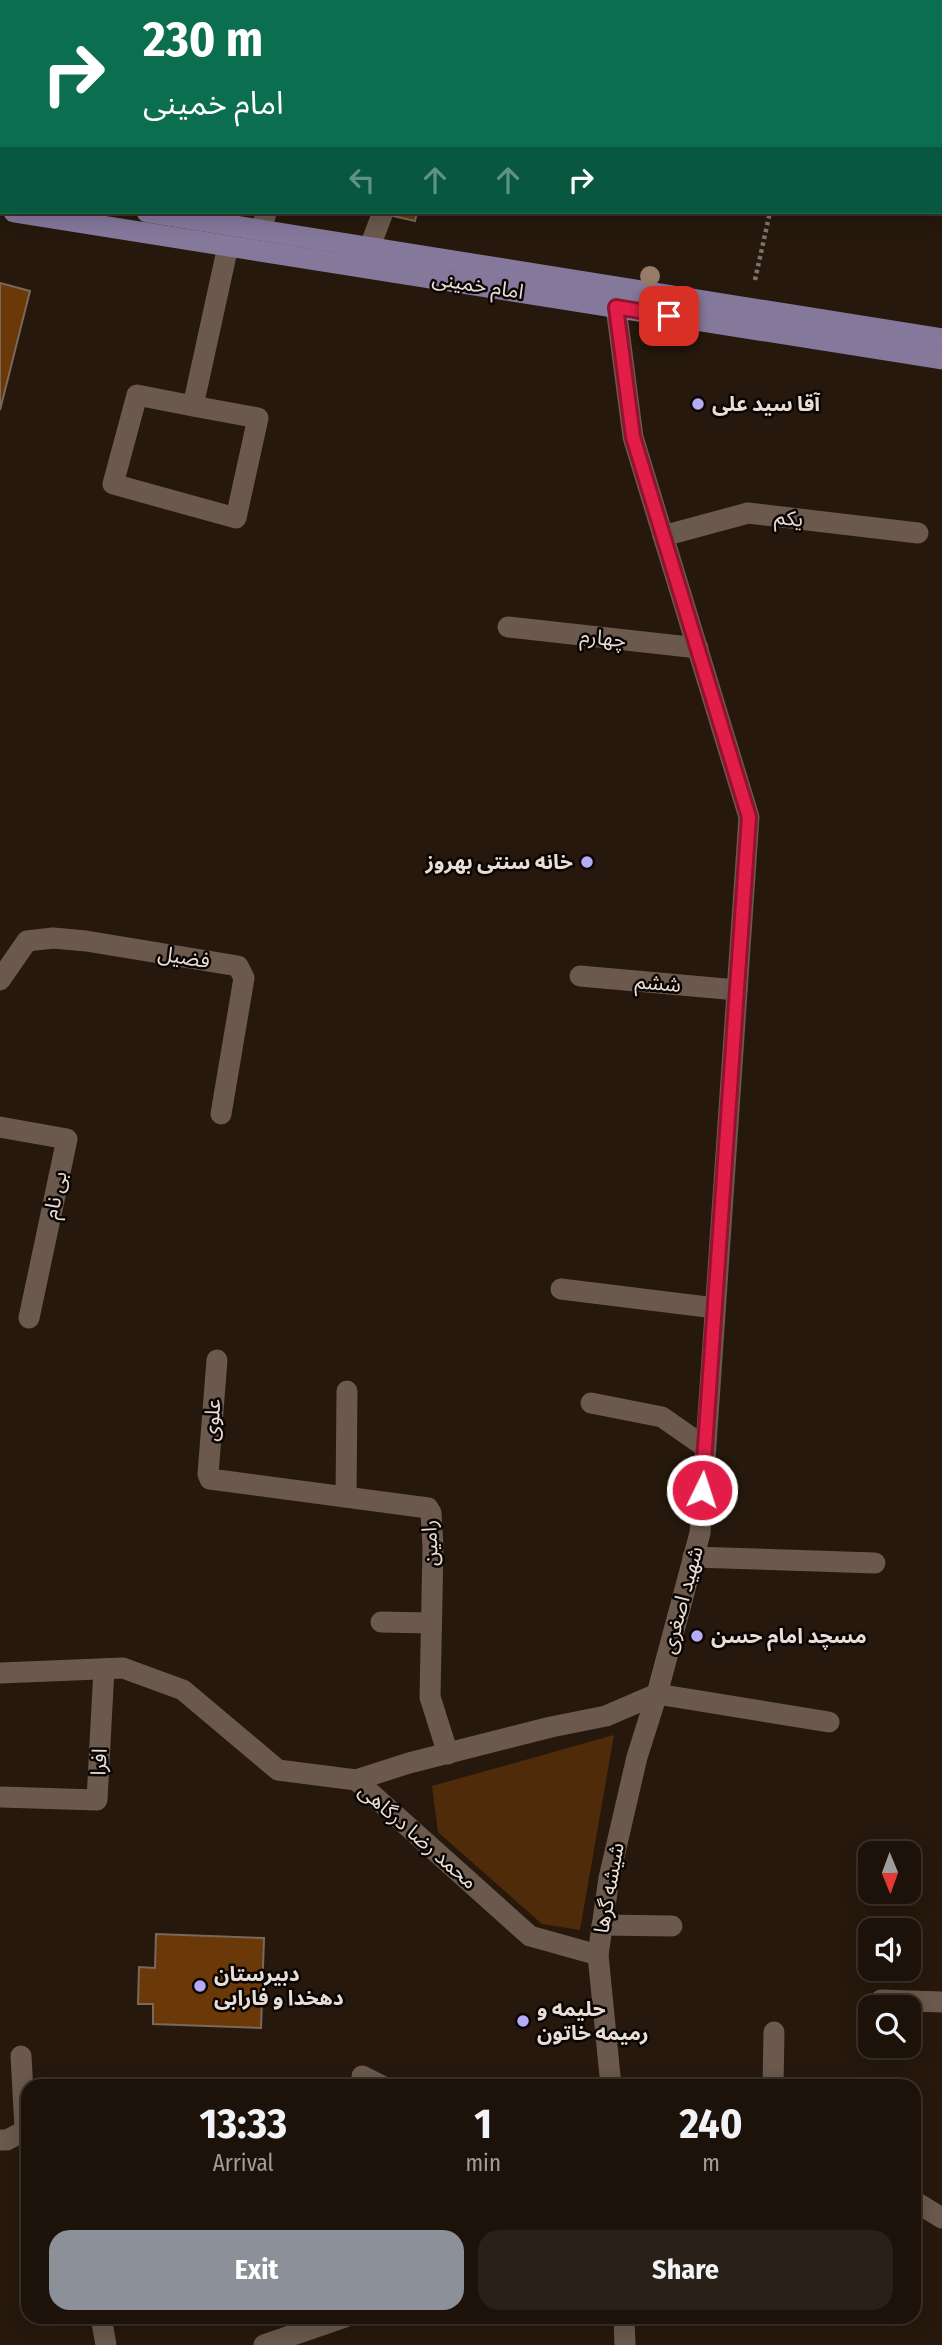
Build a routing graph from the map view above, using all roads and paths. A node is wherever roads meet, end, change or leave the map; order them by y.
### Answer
1 (27, 214) edge
2 (173, 214) edge
3 (382, 214) edge
4 (770, 214) edge
5 (213, 217) edge
6 (264, 221) edge
7 (228, 246) junction
8 (366, 258) junction
9 (753, 288) dead end
10 (616, 307) junction
11 (942, 339) edge
12 (942, 359) edge
13 (193, 405) junction
14 (918, 533) dead end
15 (663, 536) junction
16 (508, 627) dead end
17 (698, 648) junction
18 (579, 976) dead end
19 (0, 979) edge
20 (737, 990) junction
21 (221, 1114) dead end
22 (0, 1127) edge
23 (561, 1289) dead end
24 (715, 1308) junction
25 (29, 1318) dead end
26 (217, 1360) dead end
27 (347, 1391) dead end
28 (591, 1402) dead end
29 (705, 1447) junction
30 (210, 1479) joint
31 (346, 1497) junction
32 (693, 1557) junction
33 (875, 1563) dead end
34 (381, 1622) dead end
35 (430, 1623) junction
36 (104, 1669) junction
37 (0, 1673) edge
38 (657, 1694) junction
39 (829, 1722) dead end
40 (447, 1754) junction
41 (356, 1780) junction
42 (1, 1797) edge
43 (602, 1925) junction
44 (672, 1926) dead end
45 (597, 1955) junction
46 (921, 2001) edge
47 (942, 2002) edge
48 (774, 2032) dead end
49 (21, 2056) dead end
50 (362, 2076) dead end
51 (23, 2079) edge
52 (368, 2079) edge
53 (610, 2079) edge
54 (773, 2079) edge
55 (21, 2132) edge
56 (0, 2140) edge
57 (921, 2205) edge
58 (942, 2218) edge
59 (102, 2324) edge
60 (325, 2324) edge
61 (106, 2345) edge
62 (264, 2345) edge

1 - 7 main road, امام خمینی
2 - 5 main road, امام خمینی
3 - 8 street
4 - 9 path
5 - 6 main road, امام خمینی
6 - 8 main road, امام خمینی
7 - 8 main road, امام خمینی
7 - 13 street
8 - 10 main road, امام خمینی
8 - 11 main road, امام خمینی
10 - 12 main road, امام خمینی
10 - 15 street, شهید اصغری
13 - 13 street
14 - 15 street, یکم
15 - 17 street, شهید اصغری
16 - 17 street, چهارم
17 - 20 street, شهید اصغری
18 - 20 street, ششم
19 - 21 street, فضیل
20 - 24 street, شهید اصغری
22 - 25 street, بی نام
23 - 24 street
24 - 29 street, شهید اصغری
26 - 30 street, علوی
27 - 31 street
28 - 29 street
29 - 32 street, شهید اصغری
30 - 31 street, رامین
31 - 35 street, رامین
32 - 33 street
32 - 38 street, شهید اصغری
34 - 35 street
35 - 40 street, رامین
36 - 37 street, محمد رضا درگاهی
36 - 41 street, محمد رضا درگاهی
36 - 42 street, افرا
38 - 39 street
38 - 40 street
38 - 43 street, شیشه گرها
40 - 41 street
41 - 45 street, محمد رضا درگاهی
43 - 44 street
43 - 45 street, شیشه گرها
45 - 53 street, شیشه گرها
46 - 47 street
48 - 54 street
49 - 51 street
50 - 52 street
55 - 56 street
57 - 58 street
59 - 61 street
60 - 62 street

